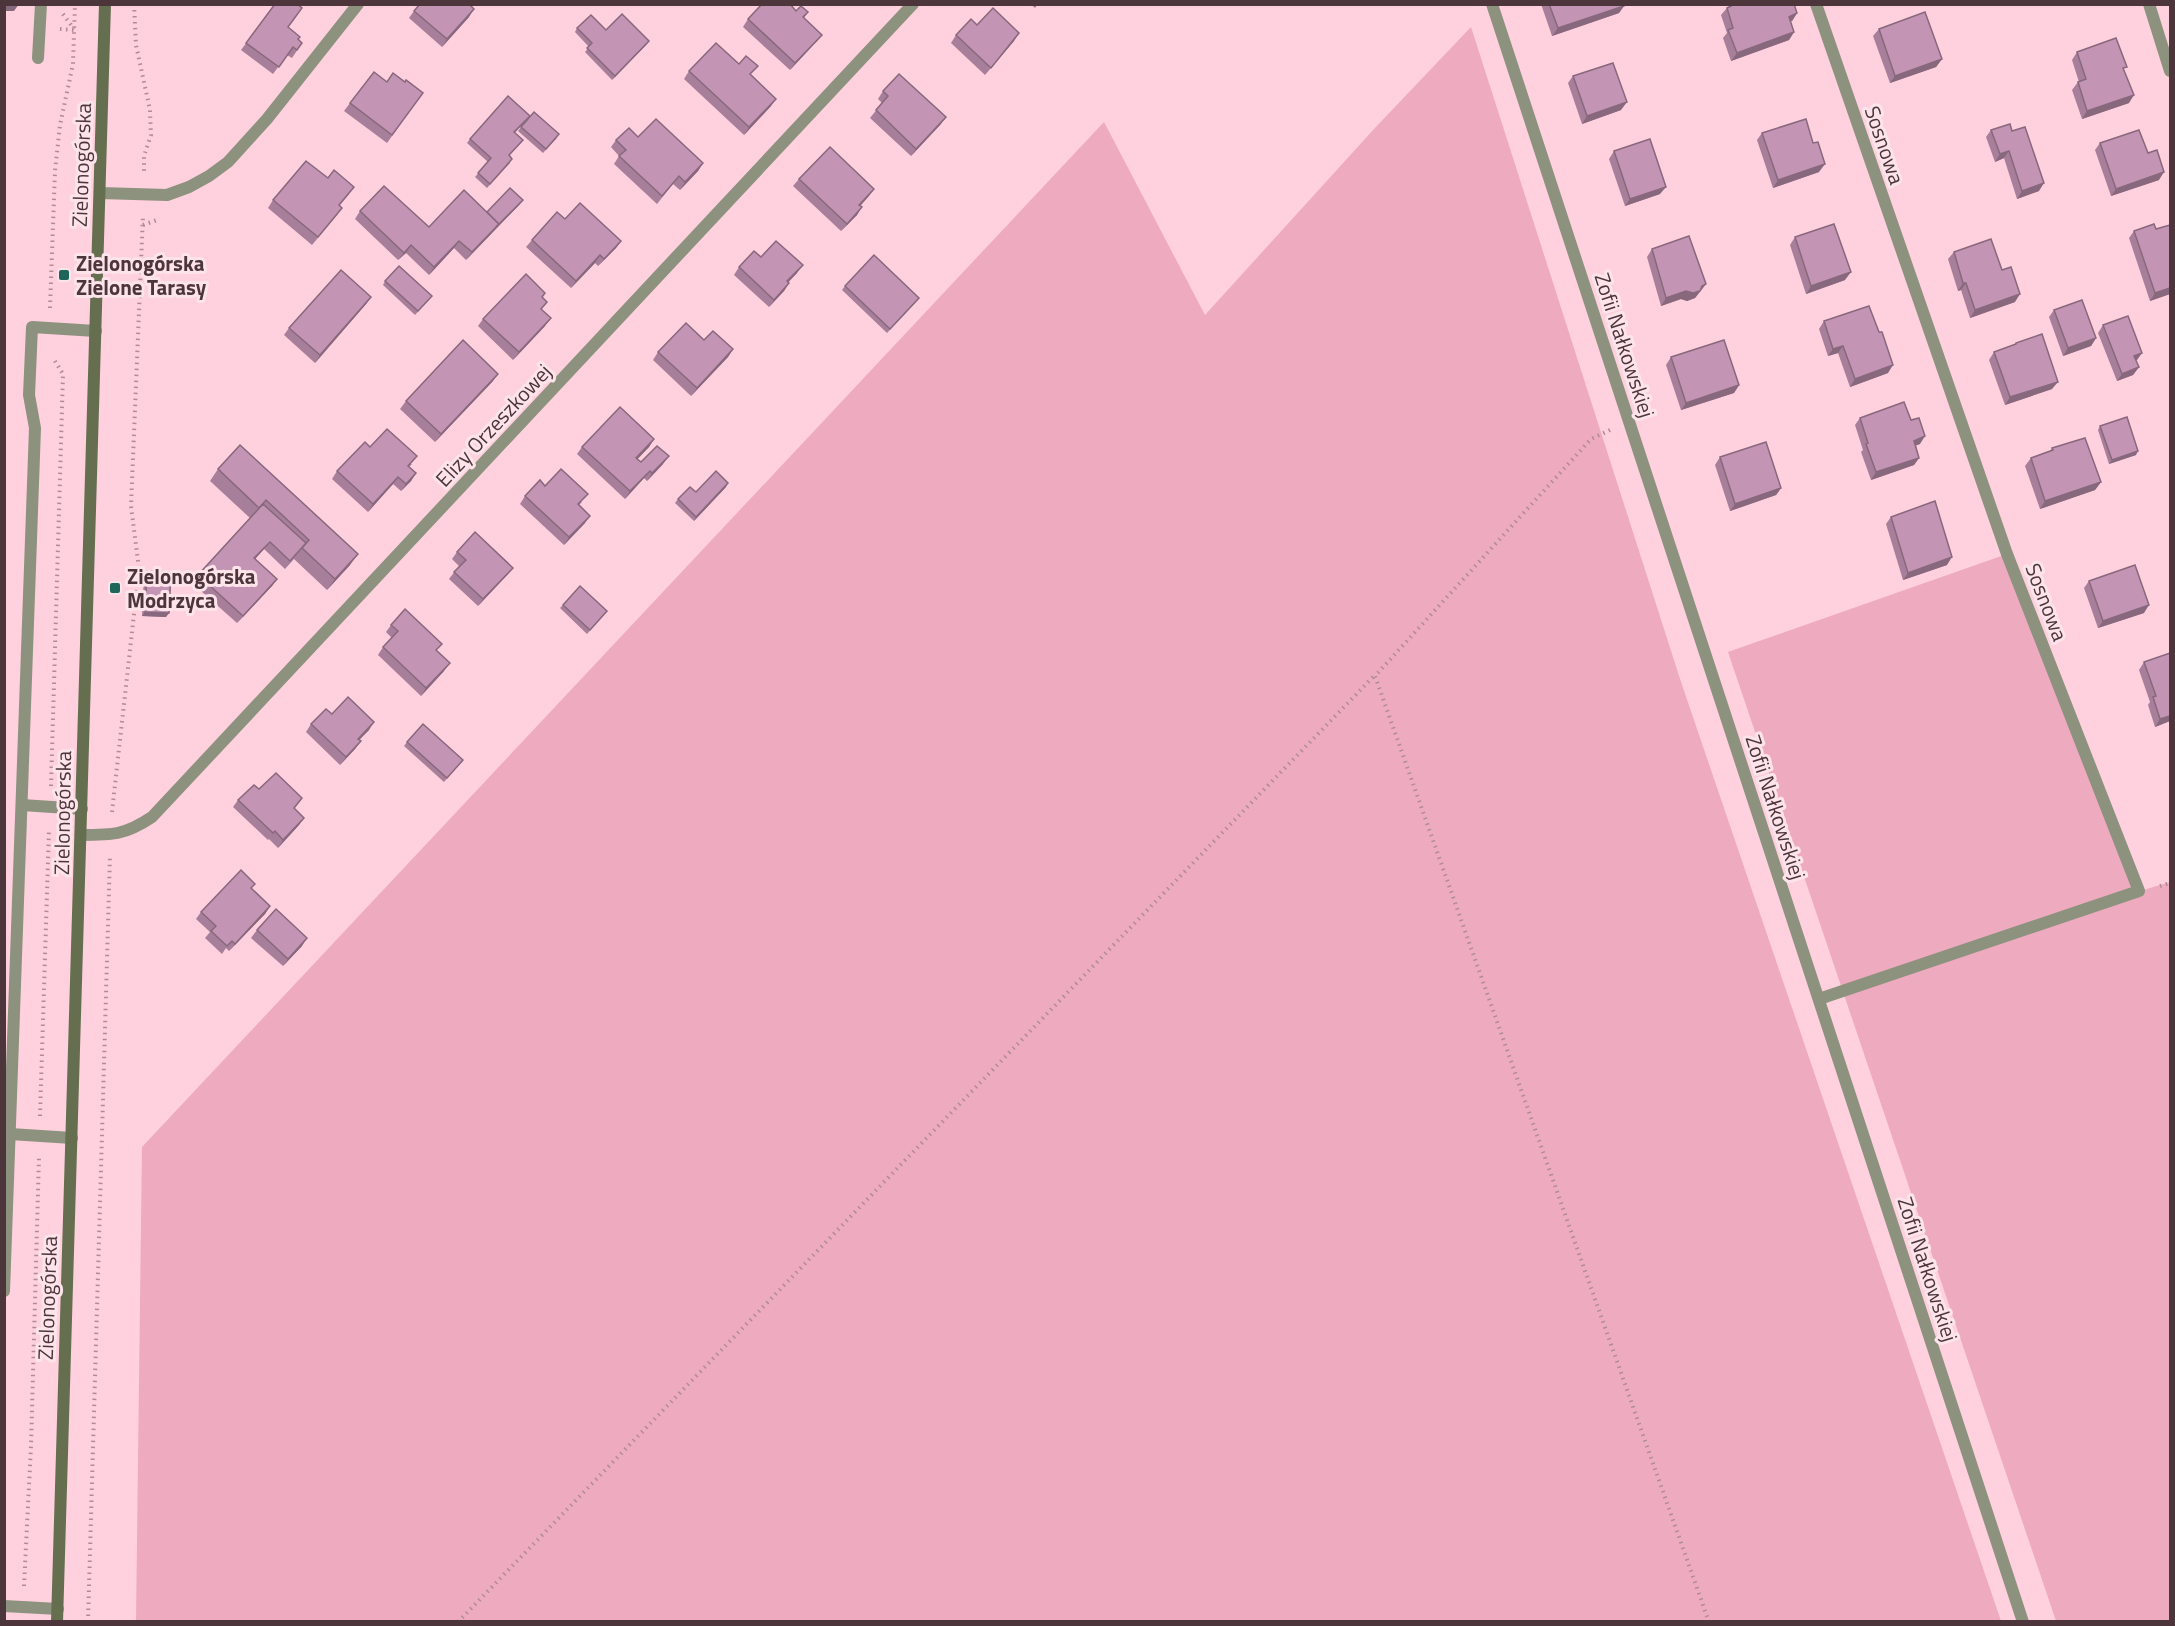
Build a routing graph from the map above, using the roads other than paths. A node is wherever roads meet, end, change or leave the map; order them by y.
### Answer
1 (41, 4) edge
2 (105, 4) edge
3 (358, 4) edge
4 (913, 4) edge
5 (1492, 4) edge
6 (1816, 4) edge
7 (2149, 4) edge
8 (38, 58) dead end
9 (2170, 70) edge
10 (100, 193) junction
11 (96, 331) junction
12 (21, 805) junction
13 (82, 808) junction
14 (81, 836) junction
15 (1819, 999) junction
16 (10, 1134) junction
17 (72, 1138) junction
18 (4, 1291) edge
19 (4, 1606) edge
20 (57, 1615) edge
21 (2023, 1622) edge

1 - 8 street
2 - 10 street, Zielonogórska
3 - 10 street
4 - 14 street, Elizy Orzeszkowej
5 - 15 street, Zofii Nałkowskiej
6 - 15 street, Sosnowa
7 - 9 street
10 - 11 street, Zielonogórska
11 - 12 street
11 - 13 street, Zielonogórska
12 - 13 street
12 - 16 street
13 - 14 street, Zielonogórska
14 - 17 street, Zielonogórska
15 - 21 street, Zofii Nałkowskiej
16 - 17 street
16 - 18 street
17 - 20 street, Zielonogórska
19 - 20 street

